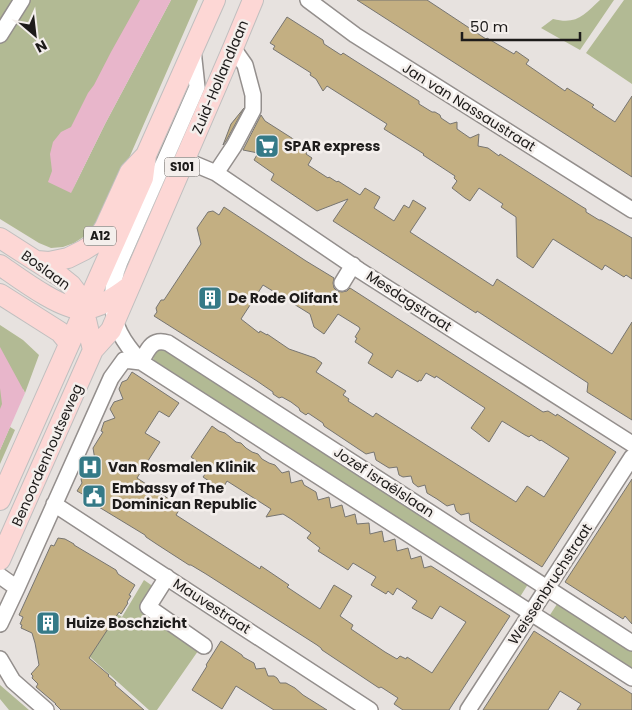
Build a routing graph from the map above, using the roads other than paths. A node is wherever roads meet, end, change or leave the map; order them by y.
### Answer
1 (22, 0) edge
2 (215, 0) edge
3 (253, 0) edge
4 (308, 0) edge
5 (0, 35) edge
6 (234, 48) junction
7 (193, 50) junction
8 (146, 155) junction
9 (185, 160) junction
10 (216, 173) junction
11 (632, 210) edge
12 (0, 238) edge
13 (37, 261) junction
14 (0, 266) edge
15 (356, 268) junction
16 (342, 283) dead end
17 (130, 285) junction
18 (0, 294) edge
19 (113, 298) junction
20 (84, 310) junction
21 (116, 319) junction
22 (69, 343) junction
23 (93, 350) junction
24 (141, 362) junction
25 (632, 444) edge
26 (632, 457) edge
27 (0, 500) edge
28 (54, 504) junction
29 (0, 560) edge
30 (0, 576) edge
31 (167, 577) junction
32 (17, 588) junction
33 (547, 588) junction
34 (531, 613) junction
35 (0, 624) edge
36 (632, 643) edge
37 (204, 646) dead end
38 (0, 659) edge
39 (632, 678) edge
40 (46, 710) edge
41 (370, 710) edge
42 (468, 710) edge

1 - 5 street
2 - 7 main road, Zuid-Hollandlaan / S101
3 - 6 main road, Zuid-Hollandlaan / S101
4 - 11 street, Jan van Nassaustraat
6 - 9 main road, Zuid-Hollandlaan / S101
6 - 10 street
7 - 8 main road, Zuid-Hollandlaan / S101
7 - 19 street, Zuid-Hollandlaan
8 - 13 main road, A12
8 - 20 main road, Zuid-Hollandlaan / S101
9 - 10 street, Mesdagstraat
9 - 17 main road, Zuid-Hollandlaan / S101
10 - 15 street, Mesdagstraat
12 - 13 main road, Boslaan
13 - 20 main road, Boslaan
14 - 20 main road, Boslaan
15 - 16 street
15 - 25 street, Mesdagstraat
17 - 19 main road
17 - 21 main road, Zuid-Hollandlaan / S101
18 - 22 main road
19 - 20 main road
19 - 21 street, Zuid-Hollandlaan
20 - 22 main road, Zuid-Hollandlaan / S101
20 - 23 main road, Boslaan
21 - 23 main road, Zuid-Hollandlaan / S101
21 - 24 street
22 - 27 main road, Benoordenhoutseweg / S101
23 - 29 main road, Benoordenhoutseweg / S101
24 - 28 street, Benoordenhoutseweg
24 - 33 street, Jozef Israëlslaan
24 - 34 street
26 - 33 street, Weissenbruchstraat
28 - 31 street, Mauvestraat
28 - 32 street, Benoordenhoutseweg
30 - 32 street
31 - 37 street
31 - 41 street, Mauvestraat
32 - 35 street, Benoordenhoutseweg
33 - 34 street, Weissenbruchstraat
33 - 36 street, Jozef Israëlslaan
34 - 39 street
34 - 42 street, Weissenbruchstraat
38 - 40 street

